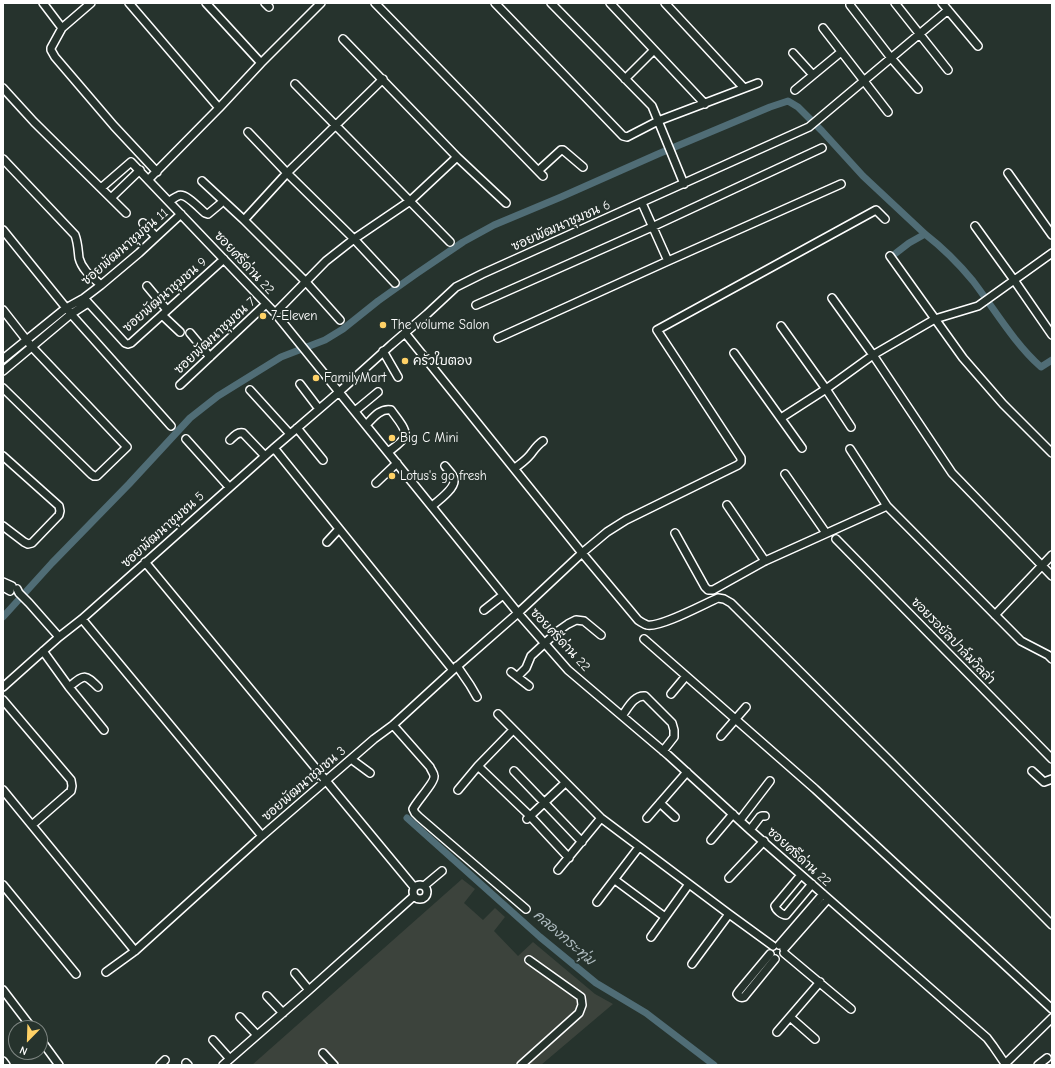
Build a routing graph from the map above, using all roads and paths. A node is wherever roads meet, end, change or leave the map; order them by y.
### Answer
1 (43, 3) edge
2 (129, 3) edge
3 (206, 3) edge
4 (321, 3) edge
5 (375, 3) edge
6 (495, 3) edge
7 (551, 3) edge
8 (610, 3) edge
9 (665, 3) edge
10 (894, 3) edge
11 (942, 3) edge
12 (89, 4) edge
13 (850, 5) dead end
14 (948, 10) junction
15 (62, 28) junction
16 (823, 28) dead end
17 (919, 34) junction
18 (343, 39) dead end
19 (978, 46) dead end
20 (654, 50) junction
21 (841, 52) junction
22 (794, 53) dead end
23 (891, 58) junction
24 (261, 63) junction
25 (948, 70) dead end
26 (813, 76) junction
27 (383, 79) junction
28 (625, 79) junction
29 (864, 81) junction
30 (758, 83) dead end
31 (295, 84) dead end
32 (3, 88) edge
33 (744, 88) junction
34 (918, 89) dead end
35 (795, 90) dead end
36 (705, 104) junction
37 (219, 108) junction
38 (888, 112) dead end
39 (658, 121) junction
40 (335, 126) junction
41 (248, 132) dead end
42 (822, 148) dead end
43 (457, 157) junction
44 (3, 159) edge
45 (583, 167) dead end
46 (140, 170) junction
47 (156, 172) junction
48 (287, 173) junction
49 (1008, 173) dead end
50 (148, 180) junction
51 (202, 181) dead end
52 (684, 184) junction
53 (841, 184) dead end
54 (101, 188) junction
55 (111, 198) junction
56 (410, 201) junction
57 (169, 202) junction
58 (506, 203) dead end
59 (642, 203) junction
60 (220, 204) dead end
61 (126, 213) dead end
62 (181, 214) junction
63 (885, 219) dead end
64 (244, 220) junction
65 (144, 223) dead end
66 (975, 226) dead end
67 (652, 227) junction
68 (3, 230) edge
69 (1052, 236) edge
70 (156, 237) junction
71 (354, 239) junction
72 (450, 242) dead end
73 (1052, 253) edge
74 (890, 256) dead end
75 (224, 259) junction
76 (668, 261) junction
77 (1014, 280) junction
78 (306, 282) junction
79 (395, 283) dead end
80 (101, 285) junction
81 (146, 286) dead end
82 (832, 298) dead end
83 (86, 300) junction
84 (266, 304) junction
85 (476, 305) dead end
86 (66, 308) junction
87 (3, 310) edge
88 (274, 312) junction
89 (165, 313) junction
90 (71, 314) junction
91 (935, 319) junction
92 (340, 320) dead end
93 (781, 326) dead end
94 (180, 332) dead end
95 (190, 333) dead end
96 (405, 333) junction
97 (1052, 336) edge
98 (498, 338) dead end
99 (27, 340) junction
100 (32, 347) junction
101 (383, 352) junction
102 (734, 353) dead end
103 (873, 354) junction
104 (210, 356) junction
105 (3, 360) edge
106 (3, 371) edge
107 (398, 377) dead end
108 (300, 384) dead end
109 (180, 385) dead end
110 (3, 388) edge
111 (826, 389) junction
112 (250, 390) dead end
113 (340, 392) junction
114 (378, 392) dead end
115 (320, 409) junction
116 (355, 411) junction
117 (781, 418) junction
118 (366, 424) junction
119 (171, 426) dead end
120 (851, 427) dead end
121 (297, 428) junction
122 (290, 434) junction
123 (186, 439) dead end
124 (230, 440) dead end
125 (543, 441) dead end
126 (274, 448) junction
127 (802, 448) dead end
128 (850, 449) dead end
129 (388, 452) junction
130 (1052, 453) edge
131 (3, 456) edge
132 (264, 456) junction
133 (323, 460) dead end
134 (397, 463) junction
135 (445, 466) dead end
136 (515, 468) junction
137 (785, 474) dead end
138 (376, 483) dead end
139 (229, 488) junction
140 (727, 505) dead end
141 (432, 506) junction
142 (887, 506) junction
143 (3, 526) edge
144 (339, 529) junction
145 (675, 533) dead end
146 (826, 534) junction
147 (836, 539) dead end
148 (327, 542) dead end
149 (582, 552) junction
150 (1052, 554) edge
151 (765, 561) junction
152 (145, 562) junction
153 (1041, 566) junction
154 (1052, 576) edge
155 (3, 582) edge
156 (14, 590) edge
157 (504, 595) junction
158 (484, 610) dead end
159 (518, 613) junction
160 (995, 615) junction
161 (82, 619) junction
162 (601, 635) dead end
163 (59, 637) junction
164 (644, 639) dead end
165 (545, 643) junction
166 (43, 651) junction
167 (1052, 659) edge
168 (455, 668) junction
169 (686, 676) junction
170 (529, 686) dead end
171 (3, 687) edge
172 (69, 687) junction
173 (98, 687) dead end
174 (671, 694) dead end
175 (477, 697) dead end
176 (3, 700) edge
177 (746, 708) dead end
178 (498, 714) dead end
179 (622, 716) junction
180 (736, 719) junction
181 (393, 725) junction
182 (104, 730) dead end
183 (514, 730) junction
184 (722, 736) dead end
185 (663, 751) junction
186 (351, 759) junction
187 (1052, 760) edge
188 (478, 766) junction
189 (514, 771) dead end
190 (1032, 771) dead end
191 (687, 772) junction
192 (370, 773) dead end
193 (1052, 779) edge
194 (326, 781) junction
195 (770, 781) dead end
196 (565, 783) junction
197 (3, 790) edge
198 (458, 790) dead end
199 (544, 802) junction
200 (660, 803) junction
201 (733, 814) junction
202 (765, 816) dead end
203 (528, 818) junction
204 (601, 818) junction
205 (647, 818) dead end
206 (675, 818) dead end
207 (740, 820) junction
208 (32, 825) junction
209 (750, 830) junction
210 (262, 836) junction
211 (711, 840) dead end
212 (764, 841) junction
213 (582, 842) junction
214 (639, 847) junction
215 (569, 858) junction
216 (558, 870) dead end
217 (442, 871) dead end
218 (801, 875) junction
219 (729, 878) dead end
220 (615, 880) junction
221 (689, 884) junction
222 (812, 884) junction
223 (3, 885) edge
224 (424, 886) junction
225 (414, 887) junction
226 (414, 896) junction
227 (826, 896) junction
228 (597, 902) dead end
229 (526, 909) dead end
230 (728, 914) junction
231 (665, 917) junction
232 (1052, 925) edge
233 (651, 937) dead end
234 (780, 948) junction
235 (135, 951) junction
236 (773, 956) junction
237 (529, 960) dead end
238 (692, 964) dead end
239 (106, 972) dead end
240 (295, 973) dead end
241 (76, 974) dead end
242 (820, 982) junction
243 (3, 990) edge
244 (309, 990) junction
245 (267, 996) dead end
246 (851, 1009) dead end
247 (1052, 1009) edge
248 (282, 1013) junction
249 (240, 1017) dead end
250 (790, 1017) junction
251 (1052, 1018) edge
252 (26, 1020) edge
253 (776, 1032) dead end
254 (257, 1035) junction
255 (815, 1039) dead end
256 (213, 1040) dead end
257 (48, 1050) edge
258 (323, 1052) dead end
259 (1047, 1058) dead end
260 (230, 1059) junction
261 (3, 1061) edge
262 (1006, 1064) edge
263 (6, 1065) edge
264 (59, 1065) edge
265 (223, 1065) edge
266 (334, 1065) edge
267 (521, 1065) edge
268 (1038, 1065) edge

1 - 15 street
2 - 37 street
3 - 24 street
4 - 24 street
5 - 45 street
6 - 39 street
7 - 28 street
8 - 20 street
9 - 33 street
10 - 17 street
11 - 14 street
12 - 15 street
13 - 23 street
14 - 17 street, ซอยพัฒนาชุมชน 6
14 - 19 street
15 - 47 street
16 - 21 street
17 - 23 street, ซอยพัฒนาชุมชน 6
17 - 25 street
18 - 27 street
20 - 28 street
20 - 36 street
21 - 26 street
21 - 29 street
22 - 26 street
23 - 29 street, ซอยพัฒนาชุมชน 6
23 - 34 street
24 - 37 street
26 - 35 street
27 - 40 street
27 - 43 street
28 - 39 street
29 - 38 street
29 - 52 street, ซอยพัฒนาชุมชน 6
30 - 33 street
31 - 40 street
32 - 54 street
33 - 36 street
36 - 39 street
37 - 47 street
39 - 52 street
40 - 48 street
40 - 56 street
41 - 48 street
42 - 67 street
43 - 56 street
43 - 58 street
44 - 80 street
46 - 50 street, ซอยศรีด่าน 22
46 - 54 street
46 - 55 street
47 - 50 street
48 - 64 street
48 - 71 street
49 - 69 street
50 - 57 street, ซอยศรีด่าน 22
51 - 64 street
52 - 59 street, ซอยพัฒนาชุมชน 6
53 - 76 street
54 - 55 street
55 - 61 street
56 - 71 street
56 - 72 street
57 - 60 street
57 - 62 street, ซอยศรีด่าน 22
59 - 67 street
59 - 96 street, ซอยพัฒนาชุมชน 6
62 - 70 street, ซอยพัฒนาชุมชน 11
62 - 75 street, ซอยศรีด่าน 22
63 - 149 street, ซอยพัฒนาชุมชน 3
64 - 78 street
65 - 70 street
66 - 77 street
67 - 76 street
67 - 85 street
68 - 86 street
70 - 80 street, ซอยพัฒนาชุมชน 11
71 - 78 street
71 - 79 street
73 - 77 street
74 - 91 street
75 - 84 street, ซอยศรีด่าน 22
75 - 89 street, ซอยพัฒนาชุมชน 9
76 - 98 street
77 - 91 street
77 - 97 street
78 - 88 street
78 - 92 street
80 - 83 street, ซอยพัฒนาชุมชน 11
81 - 89 street
82 - 103 street
83 - 86 street
83 - 89 street, ซอยพัฒนาชุมชน 9
83 - 90 street
84 - 88 street, ซอยศรีด่าน 22
84 - 104 street, ซอยพัฒนาชุมชน 7
86 - 90 street
86 - 99 street
87 - 99 street
88 - 113 street, ซอยศรีด่าน 22
89 - 94 street
90 - 100 street
90 - 119 street
91 - 103 street
91 - 130 street
93 - 111 street
95 - 104 street
96 - 101 street, ซอยพัฒนาชุมชน 6
96 - 136 street
99 - 100 street
99 - 105 street
100 - 106 street
100 - 110 street
101 - 107 street
101 - 113 street, ซอยพัฒนาชุมชน 6
102 - 117 street
103 - 111 street
103 - 153 street
104 - 109 street, ซอยพัฒนาชุมชน 7
108 - 115 street
111 - 117 street
111 - 120 street
112 - 122 street
113 - 115 street, ซอยพัฒนาชุมชน 5
113 - 116 street, ซอยศรีด่าน 22
114 - 116 street
115 - 121 street, ซอยพัฒนาชุมชน 5
116 - 118 street, ซอยศรีด่าน 22
117 - 127 street
118 - 129 street, ซอยศรีด่าน 22
118 - 129 street
121 - 122 street, ซอยพัฒนาชุมชน 5
121 - 133 street
122 - 126 street, ซอยพัฒนาชุมชน 5
123 - 139 street
124 - 132 street
125 - 136 street
126 - 132 street, ซอยพัฒนาชุมชน 5
126 - 144 street
128 - 142 street
129 - 134 street, ซอยศรีด่าน 22
131 - 143 street
132 - 139 street, ซอยพัฒนาชุมชน 5
134 - 138 street
134 - 141 street, ซอยศรีด่าน 22
135 - 141 street
136 - 149 street
137 - 146 street
139 - 152 street, ซอยพัฒนาชุมชน 5
140 - 151 street
141 - 157 street, ซอยศรีด่าน 22
142 - 146 street
142 - 160 street
144 - 148 street
144 - 168 street
145 - 151 street
146 - 151 street
147 - 187 street, ซอยรอยัลปาล์มวิลล่า
149 - 159 street, ซอยพัฒนาชุมชน 3
149 - 232 street
150 - 153 street
152 - 161 street, ซอยพัฒนาชุมชน 5
152 - 194 street
153 - 154 street
153 - 160 street
155 - 156 street
156 - 163 street
157 - 158 street
157 - 159 street, ซอยศรีด่าน 22
159 - 165 street, ซอยศรีด่าน 22
159 - 168 street, ซอยพัฒนาชุมชน 3
160 - 167 street
161 - 163 street, ซอยพัฒนาชุมชน 5
161 - 210 street
162 - 165 street
163 - 166 street, ซอยพัฒนาชุมชน 5
164 - 169 street
165 - 170 street
165 - 179 street, ซอยศรีด่าน 22
166 - 171 street, ซอยพัฒนาชุมชน 5
166 - 172 street
168 - 175 street
168 - 181 street, ซอยพัฒนาชุมชน 3
169 - 174 street
169 - 180 street
172 - 173 street
172 - 182 street
176 - 208 street
177 - 180 street
178 - 183 street
179 - 185 street, ซอยศรีด่าน 22
179 - 185 street
180 - 184 street
180 - 247 street
181 - 186 street, ซอยพัฒนาชุมชน 3
181 - 229 street
183 - 188 street
183 - 196 street
185 - 191 street, ซอยศรีด่าน 22
186 - 192 street
186 - 194 street, ซอยพัฒนาชุมชน 3
188 - 198 street
188 - 203 street
189 - 199 street
190 - 193 street
191 - 200 street
191 - 201 street, ซอยศรีด่าน 22
194 - 210 street, ซอยพัฒนาชุมชน 3
194 - 225 street
195 - 207 street
196 - 199 street
196 - 204 street
197 - 208 street
199 - 203 street
199 - 213 street
200 - 205 street
200 - 206 street
201 - 207 street, ซอยศรีด่าน 22
201 - 211 street
202 - 209 street
203 - 215 street
204 - 213 street
204 - 214 street
207 - 209 street, ซอยศรีด่าน 22
208 - 235 street
209 - 212 street, ซอยศรีด่าน 22
210 - 235 street, ซอยพัฒนาชุมชน 3
212 - 218 street, ซอยศรีด่าน 22
212 - 219 street
213 - 215 street
214 - 220 street
214 - 221 street
215 - 216 street
217 - 224 street
218 - 222 street, ซอยศรีด่าน 22
218 - 222 street
220 - 228 street
220 - 231 street
221 - 230 street
221 - 231 street
222 - 227 street, ซอยศรีด่าน 22
223 - 241 street
224 - 225 street
224 - 226 street
225 - 226 street
226 - 244 street
227 - 234 street
227 - 262 street, ซอยศรีด่าน 22
230 - 234 street
230 - 238 street
231 - 233 street
234 - 236 street
234 - 236 street
234 - 242 street
235 - 239 street, ซอยพัฒนาชุมชน 3
236 - 236 street
237 - 267 street
240 - 244 street
242 - 246 street
242 - 250 street
243 - 252 street
244 - 248 street
245 - 248 street
248 - 254 street
249 - 254 street
250 - 253 street
250 - 255 street
251 - 262 street
254 - 260 street
256 - 260 street
257 - 264 street
258 - 266 street
259 - 268 street
260 - 265 street
261 - 263 street

